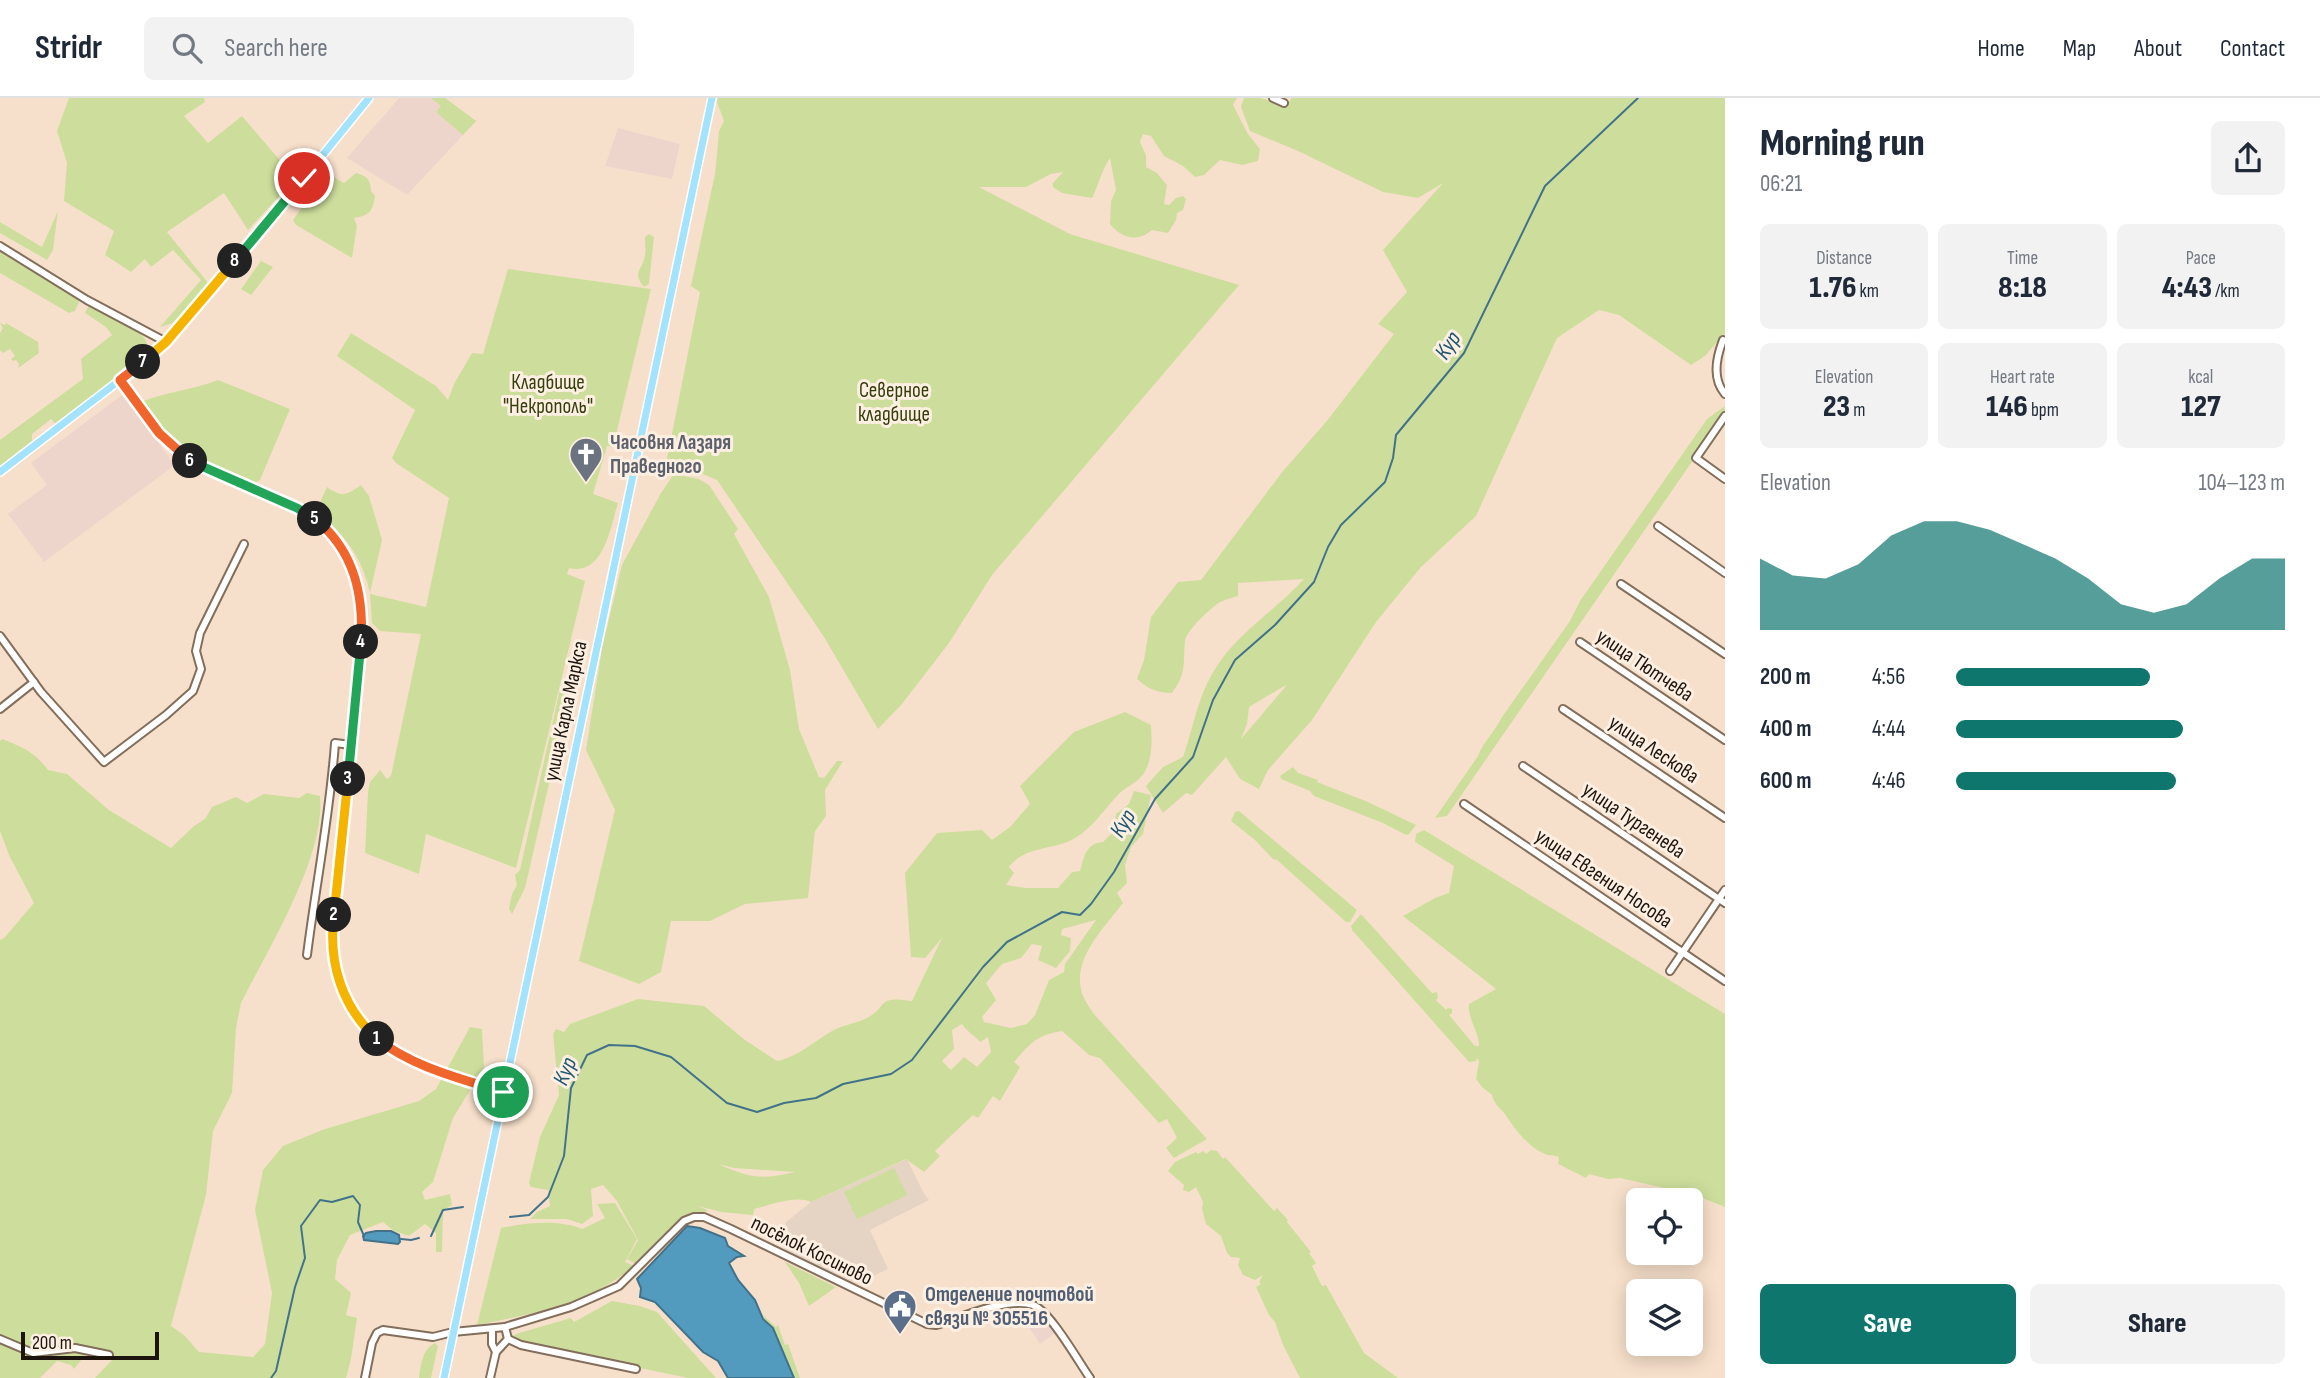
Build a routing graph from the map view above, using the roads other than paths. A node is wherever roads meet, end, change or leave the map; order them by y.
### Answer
1 (369, 98) edge
2 (712, 98) edge
3 (1273, 98) edge
4 (1284, 103) dead end
5 (0, 246) edge
6 (1723, 340) dead end
7 (166, 342) junction
8 (120, 380) junction
9 (1725, 394) edge
10 (1725, 416) edge
11 (0, 472) edge
12 (1725, 479) edge
13 (1658, 526) dead end
14 (244, 544) dead end
15 (1725, 573) edge
16 (1621, 584) dead end
17 (0, 636) edge
18 (1580, 642) dead end
19 (1725, 654) edge
20 (34, 682) junction
21 (0, 709) edge
22 (1563, 709) dead end
23 (1725, 740) edge
24 (351, 745) junction
25 (1523, 766) dead end
26 (1464, 804) dead end
27 (1725, 818) edge
28 (1725, 890) edge
29 (1722, 901) edge
30 (1683, 953) junction
31 (307, 954) dead end
32 (1670, 971) dead end
33 (1725, 981) edge
34 (503, 1092) junction
35 (505, 1327) junction
36 (492, 1329) junction
37 (453, 1332) junction
38 (0, 1339) edge
39 (508, 1339) junction
40 (496, 1352) junction
41 (109, 1355) dead end
42 (636, 1369) dead end
43 (365, 1378) edge
44 (444, 1378) edge
45 (490, 1378) edge
46 (1090, 1378) edge

1 - 7 main road
2 - 34 main road, улица Карла Маркса
3 - 4 street
5 - 7 street
6 - 9 street
7 - 8 main road
8 - 11 main road
8 - 24 main road
10 - 12 street
13 - 15 street
14 - 20 street
16 - 19 street
17 - 20 street
18 - 23 street, улица Тютчева
20 - 21 street
22 - 27 street, улица Лескова
24 - 31 street
24 - 34 main road
25 - 29 street, улица Тургенева
26 - 30 street, улица Евгения Носова
28 - 29 street
29 - 30 street
30 - 32 street
30 - 33 street, улица Евгения Носова
34 - 37 main road, улица Карла Маркса
35 - 36 street, посёлок Косиново
35 - 39 street
35 - 46 street, посёлок Косиново
36 - 37 street, посёлок Косиново
36 - 40 street
37 - 43 street, посёлок Косиново
37 - 44 main road, улица Карла Маркса
38 - 41 street
39 - 40 street
39 - 42 street
40 - 45 street

